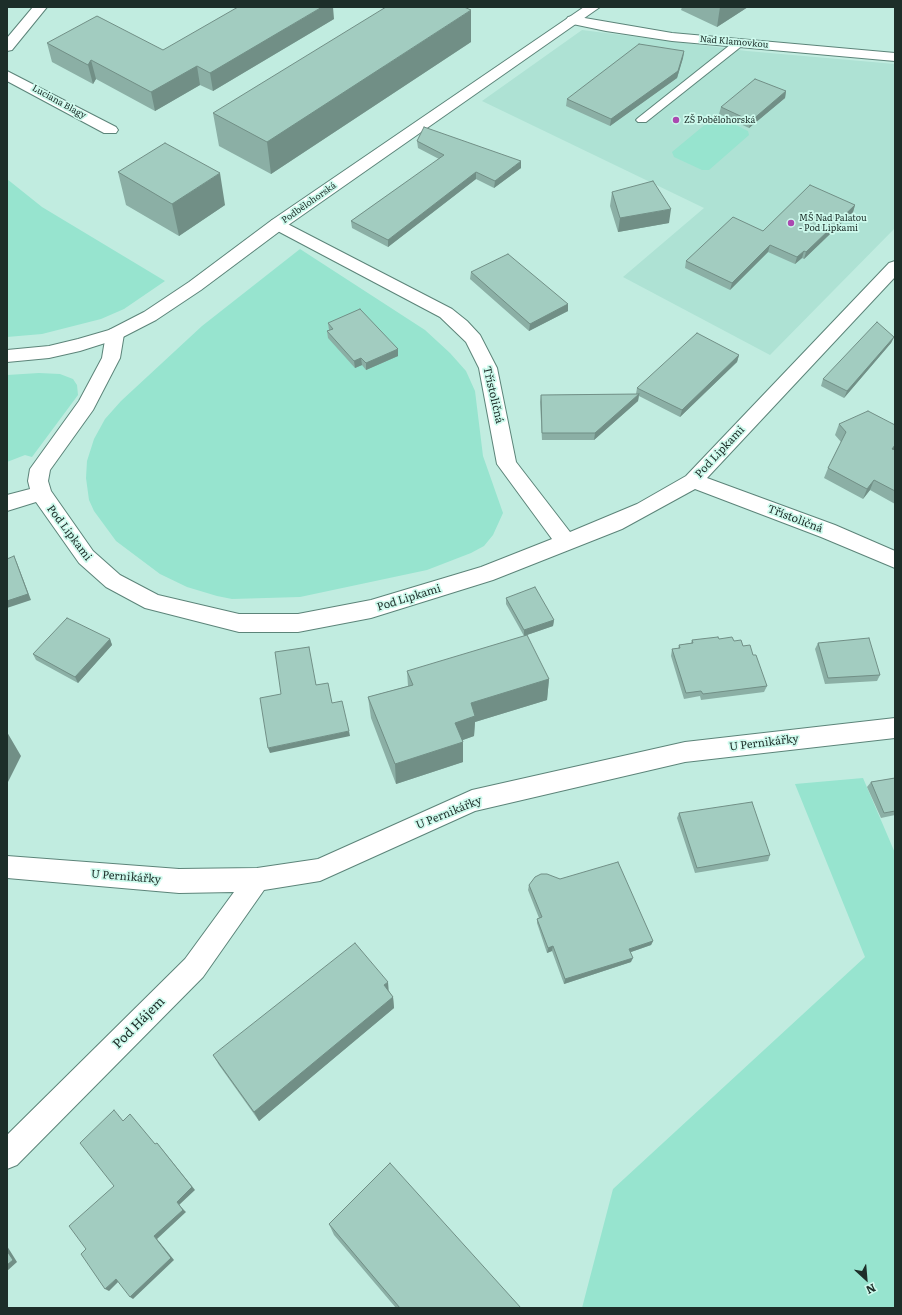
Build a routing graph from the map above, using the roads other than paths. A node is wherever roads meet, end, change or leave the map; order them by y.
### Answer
1 (593, 7) edge
2 (35, 9) edge
3 (573, 20) junction
4 (739, 43) junction
5 (7, 47) edge
6 (895, 57) edge
7 (7, 75) edge
8 (642, 120) dead end
9 (110, 130) dead end
10 (278, 224) junction
11 (895, 267) edge
12 (115, 334) junction
13 (7, 356) edge
14 (693, 481) junction
15 (40, 493) junction
16 (7, 503) edge
17 (566, 542) junction
18 (895, 560) edge
19 (895, 728) edge
20 (7, 867) edge
21 (257, 880) junction
22 (7, 1155) edge

1 - 3 street, Podbělohorská
2 - 5 street
3 - 4 street, Nad Klamovkou
3 - 10 street, Podbělohorská
4 - 6 street, Nad Klamovkou
4 - 8 lane
7 - 9 street, Luciana Blagy
10 - 12 street, Podbělohorská
10 - 17 street, Třístoličná
11 - 14 street, Pod Lipkami
12 - 13 street, Podbělohorská
12 - 15 street, Pod Lipkami
14 - 17 street, Pod Lipkami
14 - 18 street, Třístoličná
15 - 16 street
15 - 17 street, Pod Lipkami
19 - 21 street, U Pernikářky
20 - 21 street, U Pernikářky
21 - 22 street, Pod Hájem

